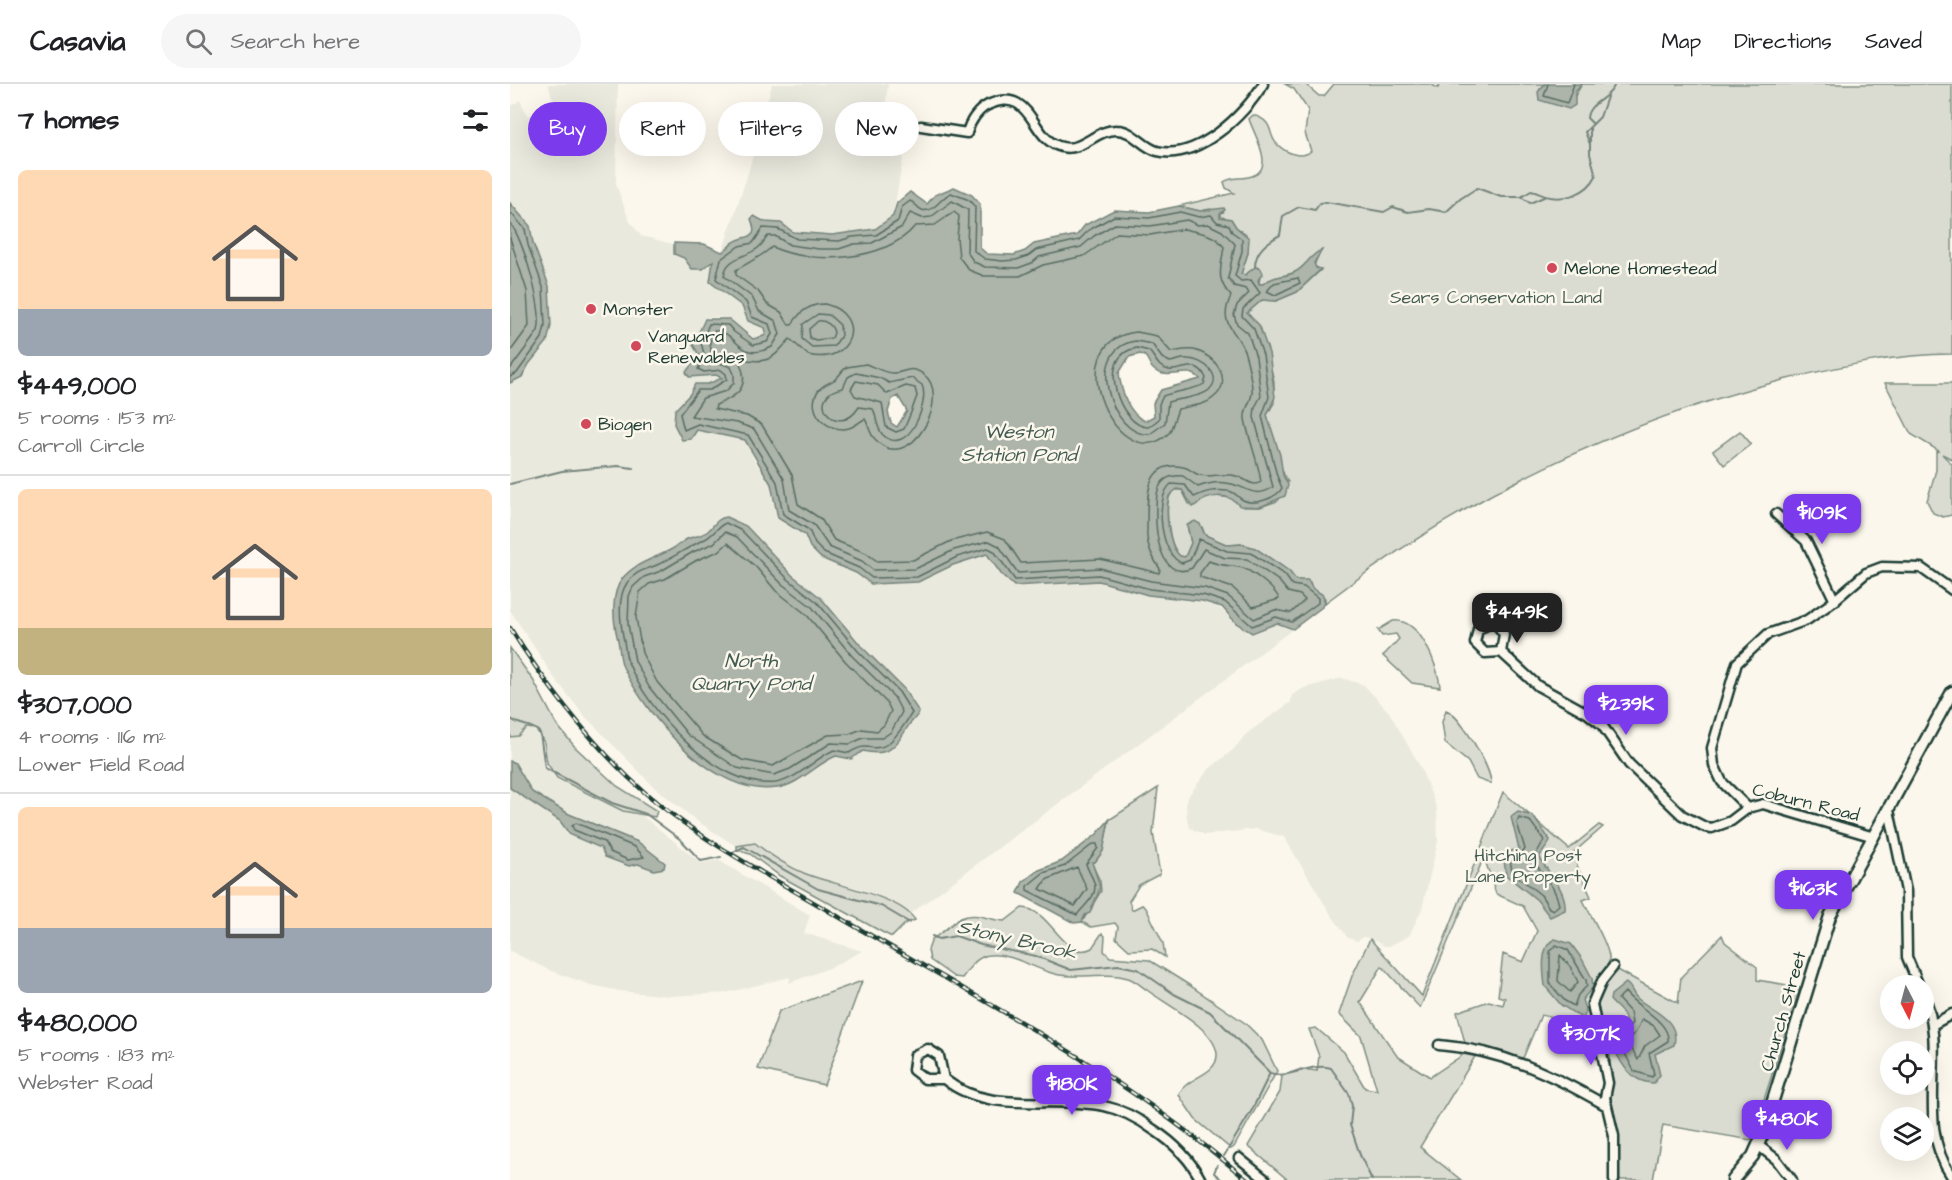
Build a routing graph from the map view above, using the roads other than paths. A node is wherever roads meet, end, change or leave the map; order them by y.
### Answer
1 (1263, 84) edge
2 (921, 126) dead end
3 (1776, 514) dead end
4 (1952, 590) edge
5 (1835, 601) junction
6 (1501, 652) dead end
7 (1952, 692) edge
8 (1748, 808) junction
9 (1889, 810) junction
10 (1874, 837) junction
11 (1613, 967) dead end
12 (1914, 975) edge
13 (1952, 1014) edge
14 (1934, 1024) edge
15 (1934, 1029) edge
16 (1439, 1045) dead end
17 (944, 1079) dead end
18 (1607, 1106) junction
19 (1759, 1146) junction
20 (1239, 1158) dead end
21 (1952, 1177) edge
22 (1201, 1180) edge
23 (1266, 1180) edge
24 (1614, 1180) edge
25 (1733, 1180) edge
26 (1792, 1180) edge

1 - 2 street
3 - 5 street
4 - 5 street, Coburn Road
5 - 8 street, Coburn Road
6 - 8 street
7 - 9 street, Church Street
8 - 10 street, Coburn Road
9 - 10 street, Church Street
9 - 12 street
10 - 19 street, Church Street
11 - 18 street
13 - 14 street
15 - 21 street
16 - 18 street
17 - 22 street
18 - 24 street
19 - 25 street, Church Street
19 - 26 street
20 - 23 street

